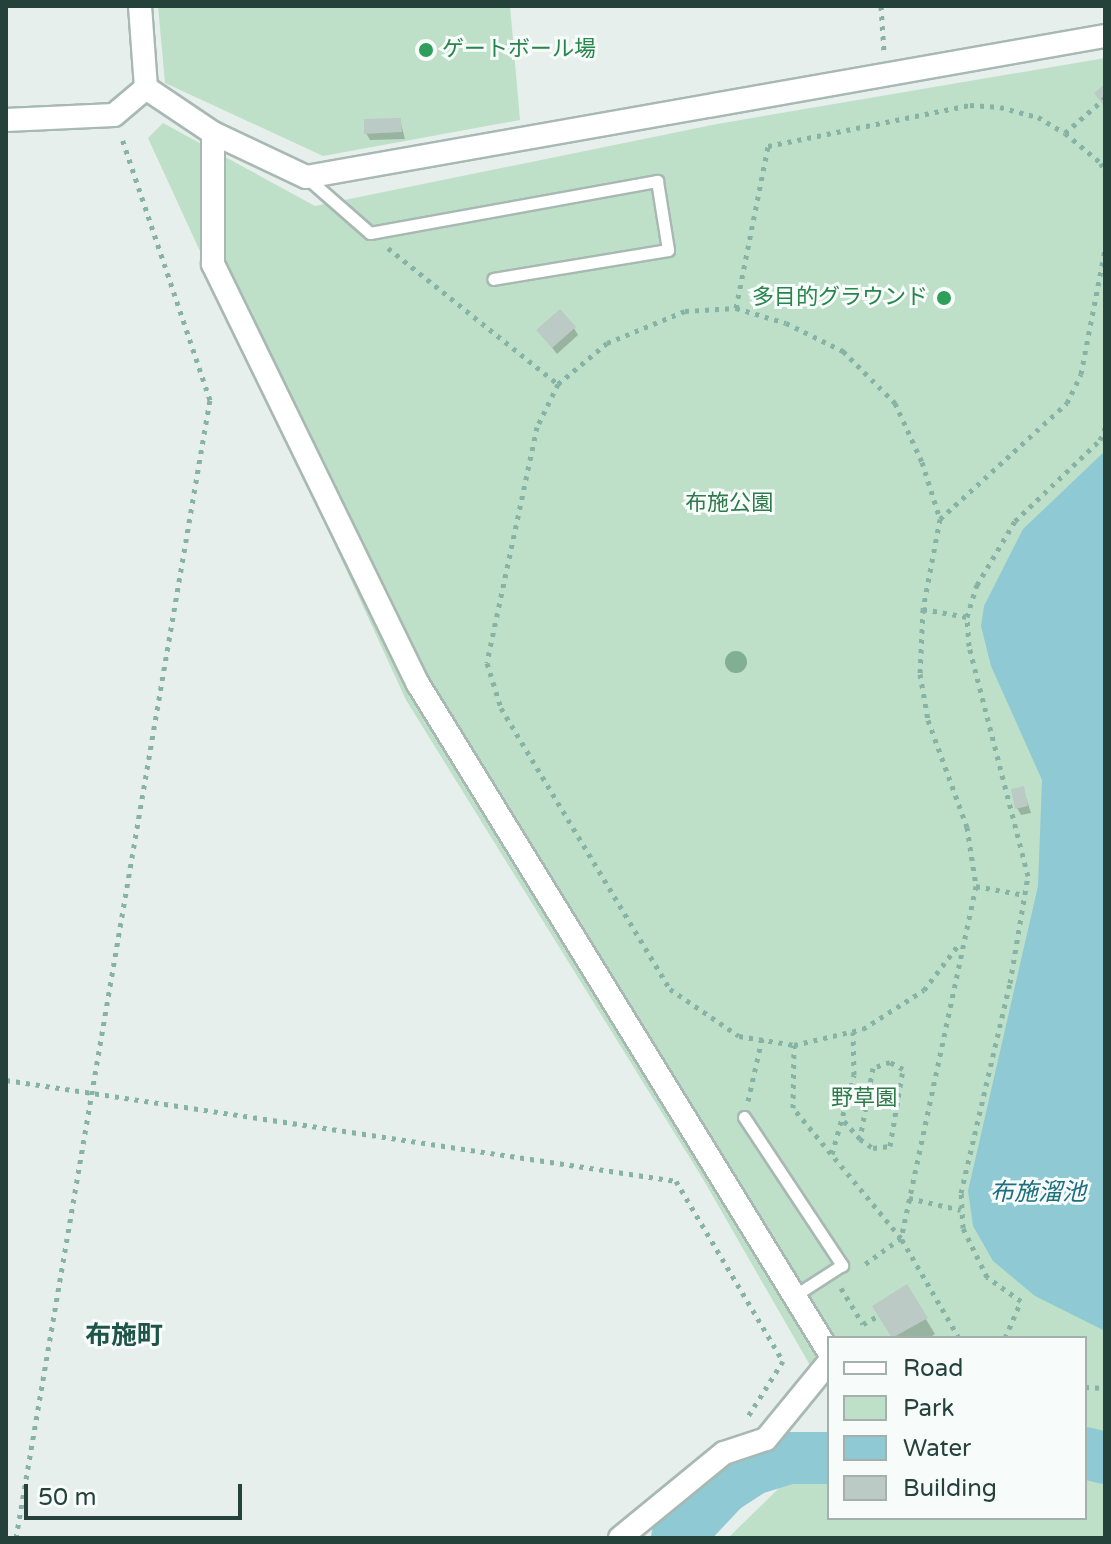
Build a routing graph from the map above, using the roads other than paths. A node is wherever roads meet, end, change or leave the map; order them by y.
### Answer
1 (140, 6) edge
2 (1105, 36) edge
3 (146, 88) junction
4 (6, 120) edge
5 (213, 133) junction
6 (306, 177) junction
7 (493, 279) dead end
8 (744, 1117) road end
9 (798, 1304) junction
10 (827, 1349) edge
11 (827, 1364) edge
12 (620, 1538) edge

1 - 3 street
2 - 6 street
3 - 4 street
3 - 5 street
5 - 6 street
5 - 9 street
6 - 7 lane
8 - 9 lane
9 - 10 street
11 - 12 street

